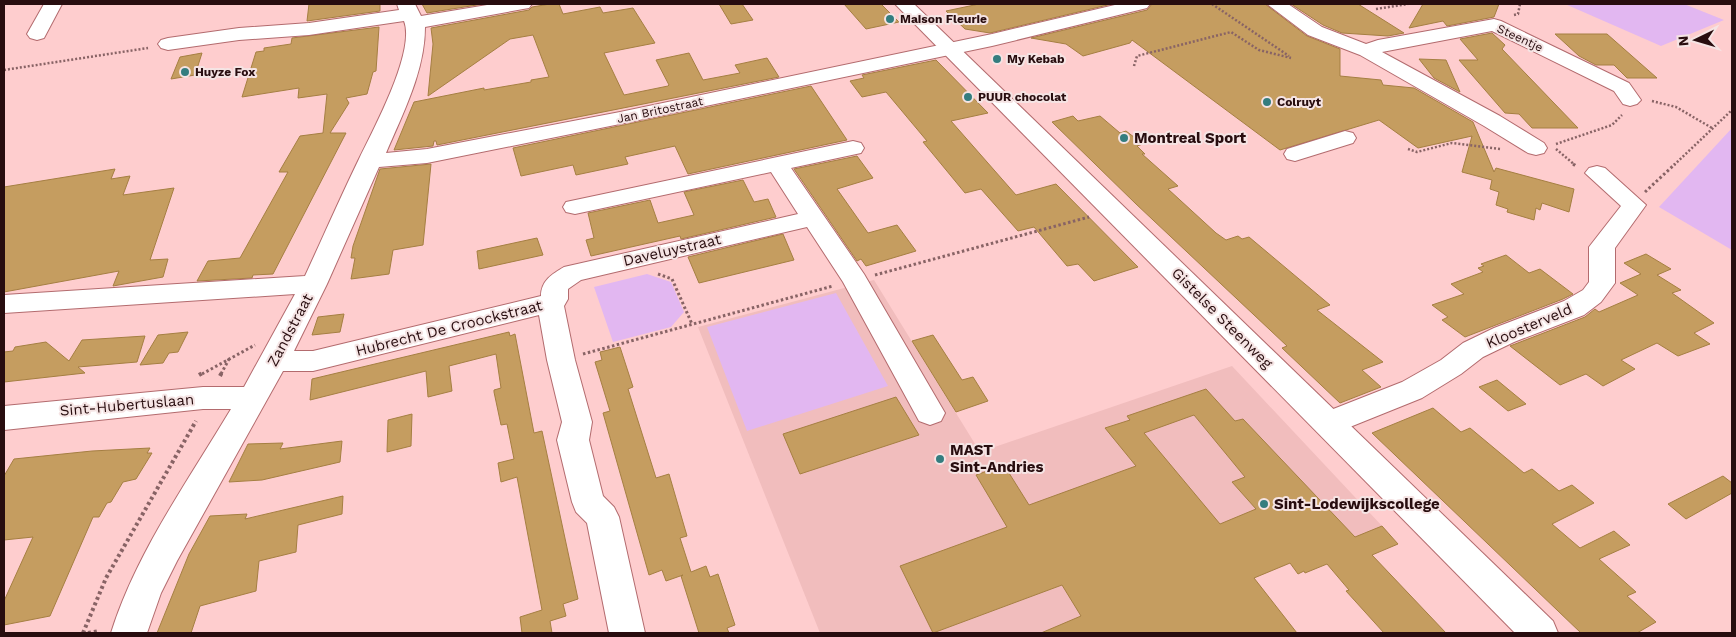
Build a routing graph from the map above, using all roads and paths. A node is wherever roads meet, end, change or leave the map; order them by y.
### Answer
1 (53, 4) edge
2 (523, 4) edge
3 (904, 4) edge
4 (1141, 4) edge
5 (1212, 4) edge
6 (1276, 4) edge
7 (1408, 4) edge
8 (1376, 9) dead end
9 (411, 14) edge
10 (37, 34) dead end
11 (168, 44) joint
12 (950, 50) junction
13 (1367, 51) junction
14 (1134, 66) dead end
15 (4, 70) edge
16 (1630, 100) junction
17 (1732, 110) edge
18 (1712, 128) junction
19 (1345, 138) dead end
20 (853, 148) dead end
21 (1536, 148) joint
22 (1408, 149) dead end
23 (1295, 154) dead end
24 (370, 161) junction
25 (776, 164) junction
26 (1598, 173) joint
27 (1634, 205) junction
28 (575, 207) dead end
29 (812, 218) junction
30 (672, 279) dead end
31 (314, 284) junction
32 (550, 303) junction
33 (4, 304) edge
34 (692, 324) dead end
35 (229, 358) dead end
36 (274, 361) junction
37 (208, 398) junction
38 (252, 398) junction
39 (930, 413) dead end
40 (4, 418) edge
41 (1329, 423) junction
42 (114, 632) edge
43 (83, 633) edge
44 (88, 633) edge
45 (627, 633) edge
46 (1540, 633) edge

1 - 10 street
2 - 9 street
3 - 12 street, Gistelse Steenweg
4 - 12 street, Jan Britostraat
5 - 14 path
6 - 13 street
7 - 8 path
9 - 11 street
9 - 24 street, Zandstraat
11 - 15 path
12 - 24 street, Jan Britostraat
12 - 41 street, Gistelse Steenweg
13 - 16 street, Steentje
13 - 21 street
16 - 18 path
16 - 26 path
17 - 18 path
18 - 27 path
19 - 23 street
20 - 25 street
21 - 22 path
24 - 31 street, Zandstraat
25 - 28 street
25 - 29 street
26 - 27 street
27 - 41 street, Kloosterveld
29 - 32 street, Daveluystraat
29 - 39 street
30 - 34 path
31 - 33 street
31 - 36 street, Zandstraat
32 - 36 street, Hubrecht De Croockstraat
32 - 45 street, Hubrecht De Croockstraat
35 - 37 path
36 - 38 street, Zandstraat
37 - 38 street, Sint-Hubertuslaan
37 - 40 street, Sint-Hubertuslaan
37 - 43 path
38 - 42 street, Zandstraat
41 - 46 street, Gistelse Steenweg
42 - 44 path

